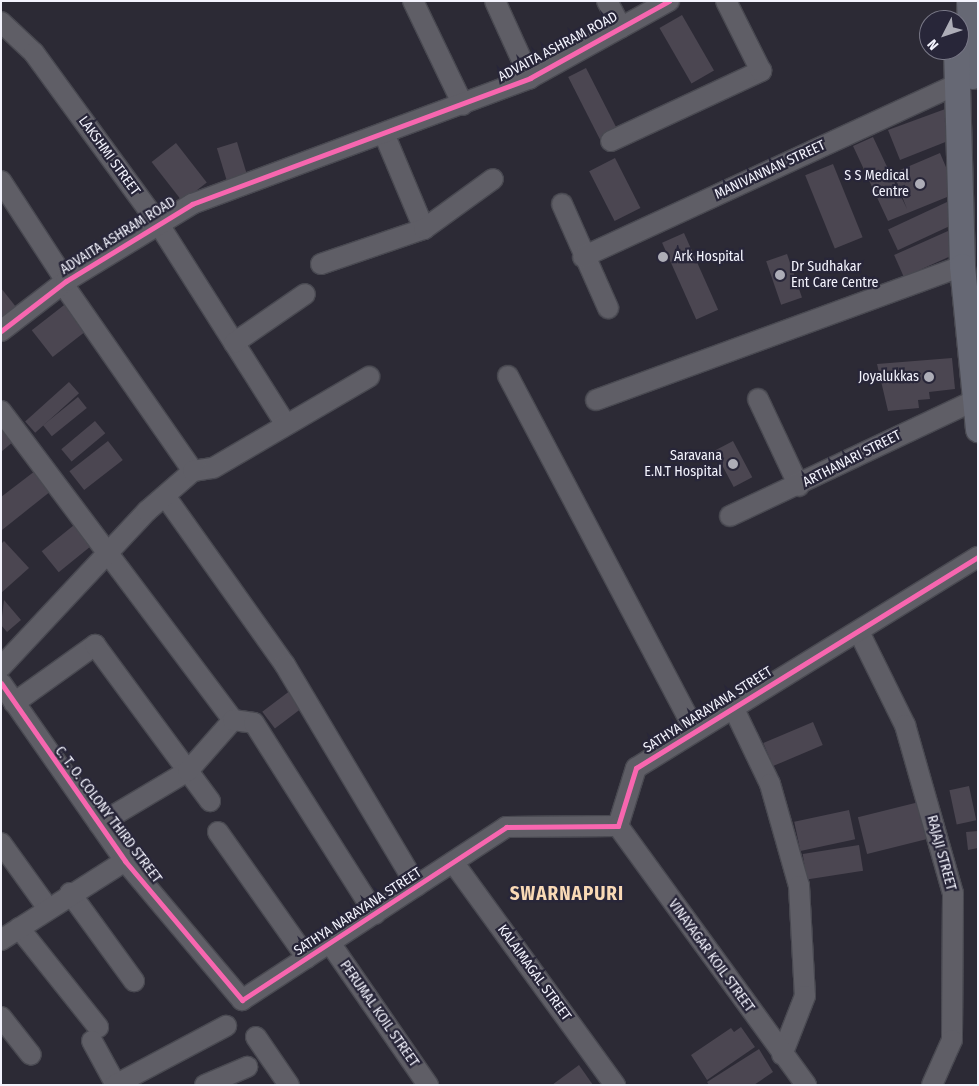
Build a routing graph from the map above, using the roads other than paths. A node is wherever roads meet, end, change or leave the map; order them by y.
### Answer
1 (413, 1) edge
2 (495, 1) edge
3 (607, 1) edge
4 (669, 1) edge
5 (726, 1) edge
6 (969, 1) edge
7 (1, 22) edge
8 (621, 27) junction
9 (956, 60) edge
10 (530, 78) junction
11 (957, 84) junction
12 (463, 105) junction
13 (385, 136) junction
14 (611, 141) dead end
15 (493, 179) dead end
16 (1, 182) edge
17 (562, 204) dead end
18 (158, 222) junction
19 (424, 229) junction
20 (583, 257) junction
21 (321, 264) dead end
22 (962, 266) junction
23 (65, 282) junction
24 (978, 286) edge
25 (304, 294) dead end
26 (608, 308) dead end
27 (1, 331) edge
28 (234, 343) junction
29 (508, 376) dead end
30 (369, 377) dead end
31 (975, 390) edge
32 (758, 399) dead end
33 (596, 400) dead end
34 (1, 411) edge
35 (286, 425) junction
36 (978, 429) edge
37 (193, 471) junction
38 (799, 486) junction
39 (164, 496) junction
40 (730, 516) dead end
41 (107, 554) junction
42 (978, 557) edge
43 (859, 632) junction
44 (2, 668) edge
45 (14, 703) junction
46 (733, 707) junction
47 (233, 720) junction
48 (695, 731) junction
49 (188, 771) junction
50 (210, 801) dead end
51 (99, 824) junction
52 (618, 826) junction
53 (218, 832) dead end
54 (1, 843) edge
55 (125, 861) junction
56 (453, 862) junction
57 (417, 886) junction
58 (70, 894) junction
59 (47, 907) junction
60 (374, 914) junction
61 (19, 928) junction
62 (1, 940) edge
63 (330, 943) junction
64 (307, 958) junction
65 (134, 981) dead end
66 (242, 1000) joint
67 (1, 1017) edge
68 (226, 1026) dead end
69 (256, 1037) dead end
70 (31, 1055) dead end
71 (782, 1055) junction
72 (247, 1067) dead end
73 (211, 1084) edge
74 (116, 1085) edge
75 (289, 1085) edge
76 (428, 1085) edge
77 (615, 1085) edge
78 (806, 1085) edge
79 (932, 1085) edge

1 - 12 street
2 - 10 street
3 - 8 street
4 - 8 street, ADVAITA ASHRAM ROAD
5 - 14 street
6 - 24 main road
7 - 18 street, LAKSHMI STREET
8 - 10 street, ADVAITA ASHRAM ROAD
9 - 11 main road
10 - 12 street, ADVAITA ASHRAM ROAD
11 - 20 street, MANIVANNAN STREET
11 - 22 main road
12 - 13 street, ADVAITA ASHRAM ROAD
13 - 18 street, ADVAITA ASHRAM ROAD
13 - 19 street
15 - 19 street
16 - 23 street
17 - 20 street
18 - 23 street, ADVAITA ASHRAM ROAD
18 - 28 street, LAKSHMI STREET
19 - 21 street
20 - 26 street
22 - 31 main road
22 - 33 street
23 - 27 street, ADVAITA ASHRAM ROAD
23 - 37 street
25 - 28 street
28 - 35 street, LAKSHMI STREET
29 - 48 street
30 - 35 street
31 - 36 main road
31 - 38 street, ARTHANARI STREET
32 - 38 street
34 - 41 street
35 - 37 street
37 - 39 street
38 - 40 street, ARTHANARI STREET
39 - 41 street
39 - 57 street
41 - 44 street
41 - 47 street
42 - 43 street, SATHYA NARAYANA STREET
43 - 46 street, SATHYA NARAYANA STREET
43 - 79 street, RAJAJI STREET
44 - 45 street, C. T. O. COLONY THIRD STREET
45 - 49 street
45 - 51 street, C. T. O. COLONY THIRD STREET
46 - 48 street, SATHYA NARAYANA STREET
46 - 71 street
47 - 49 street
47 - 60 street
48 - 52 street, SATHYA NARAYANA STREET
49 - 50 street
49 - 51 street
51 - 55 street, C. T. O. COLONY THIRD STREET
52 - 56 street, SATHYA NARAYANA STREET
52 - 71 street, VINAYAGAR KOIL STREET
53 - 64 street
54 - 59 street
55 - 58 street
55 - 66 street, C. T. O. COLONY THIRD STREET
56 - 57 street, SATHYA NARAYANA STREET
56 - 77 street, KALAIMAGAL STREET
57 - 60 street, SATHYA NARAYANA STREET
58 - 59 street
58 - 65 street
59 - 61 street
60 - 63 street, SATHYA NARAYANA STREET
61 - 62 street
61 - 74 street
63 - 64 street, SATHYA NARAYANA STREET
63 - 76 street, PERUMAL KOIL STREET
64 - 66 street, SATHYA NARAYANA STREET
67 - 70 street
68 - 74 street
69 - 75 street
71 - 78 street, VINAYAGAR KOIL STREET
72 - 73 street

